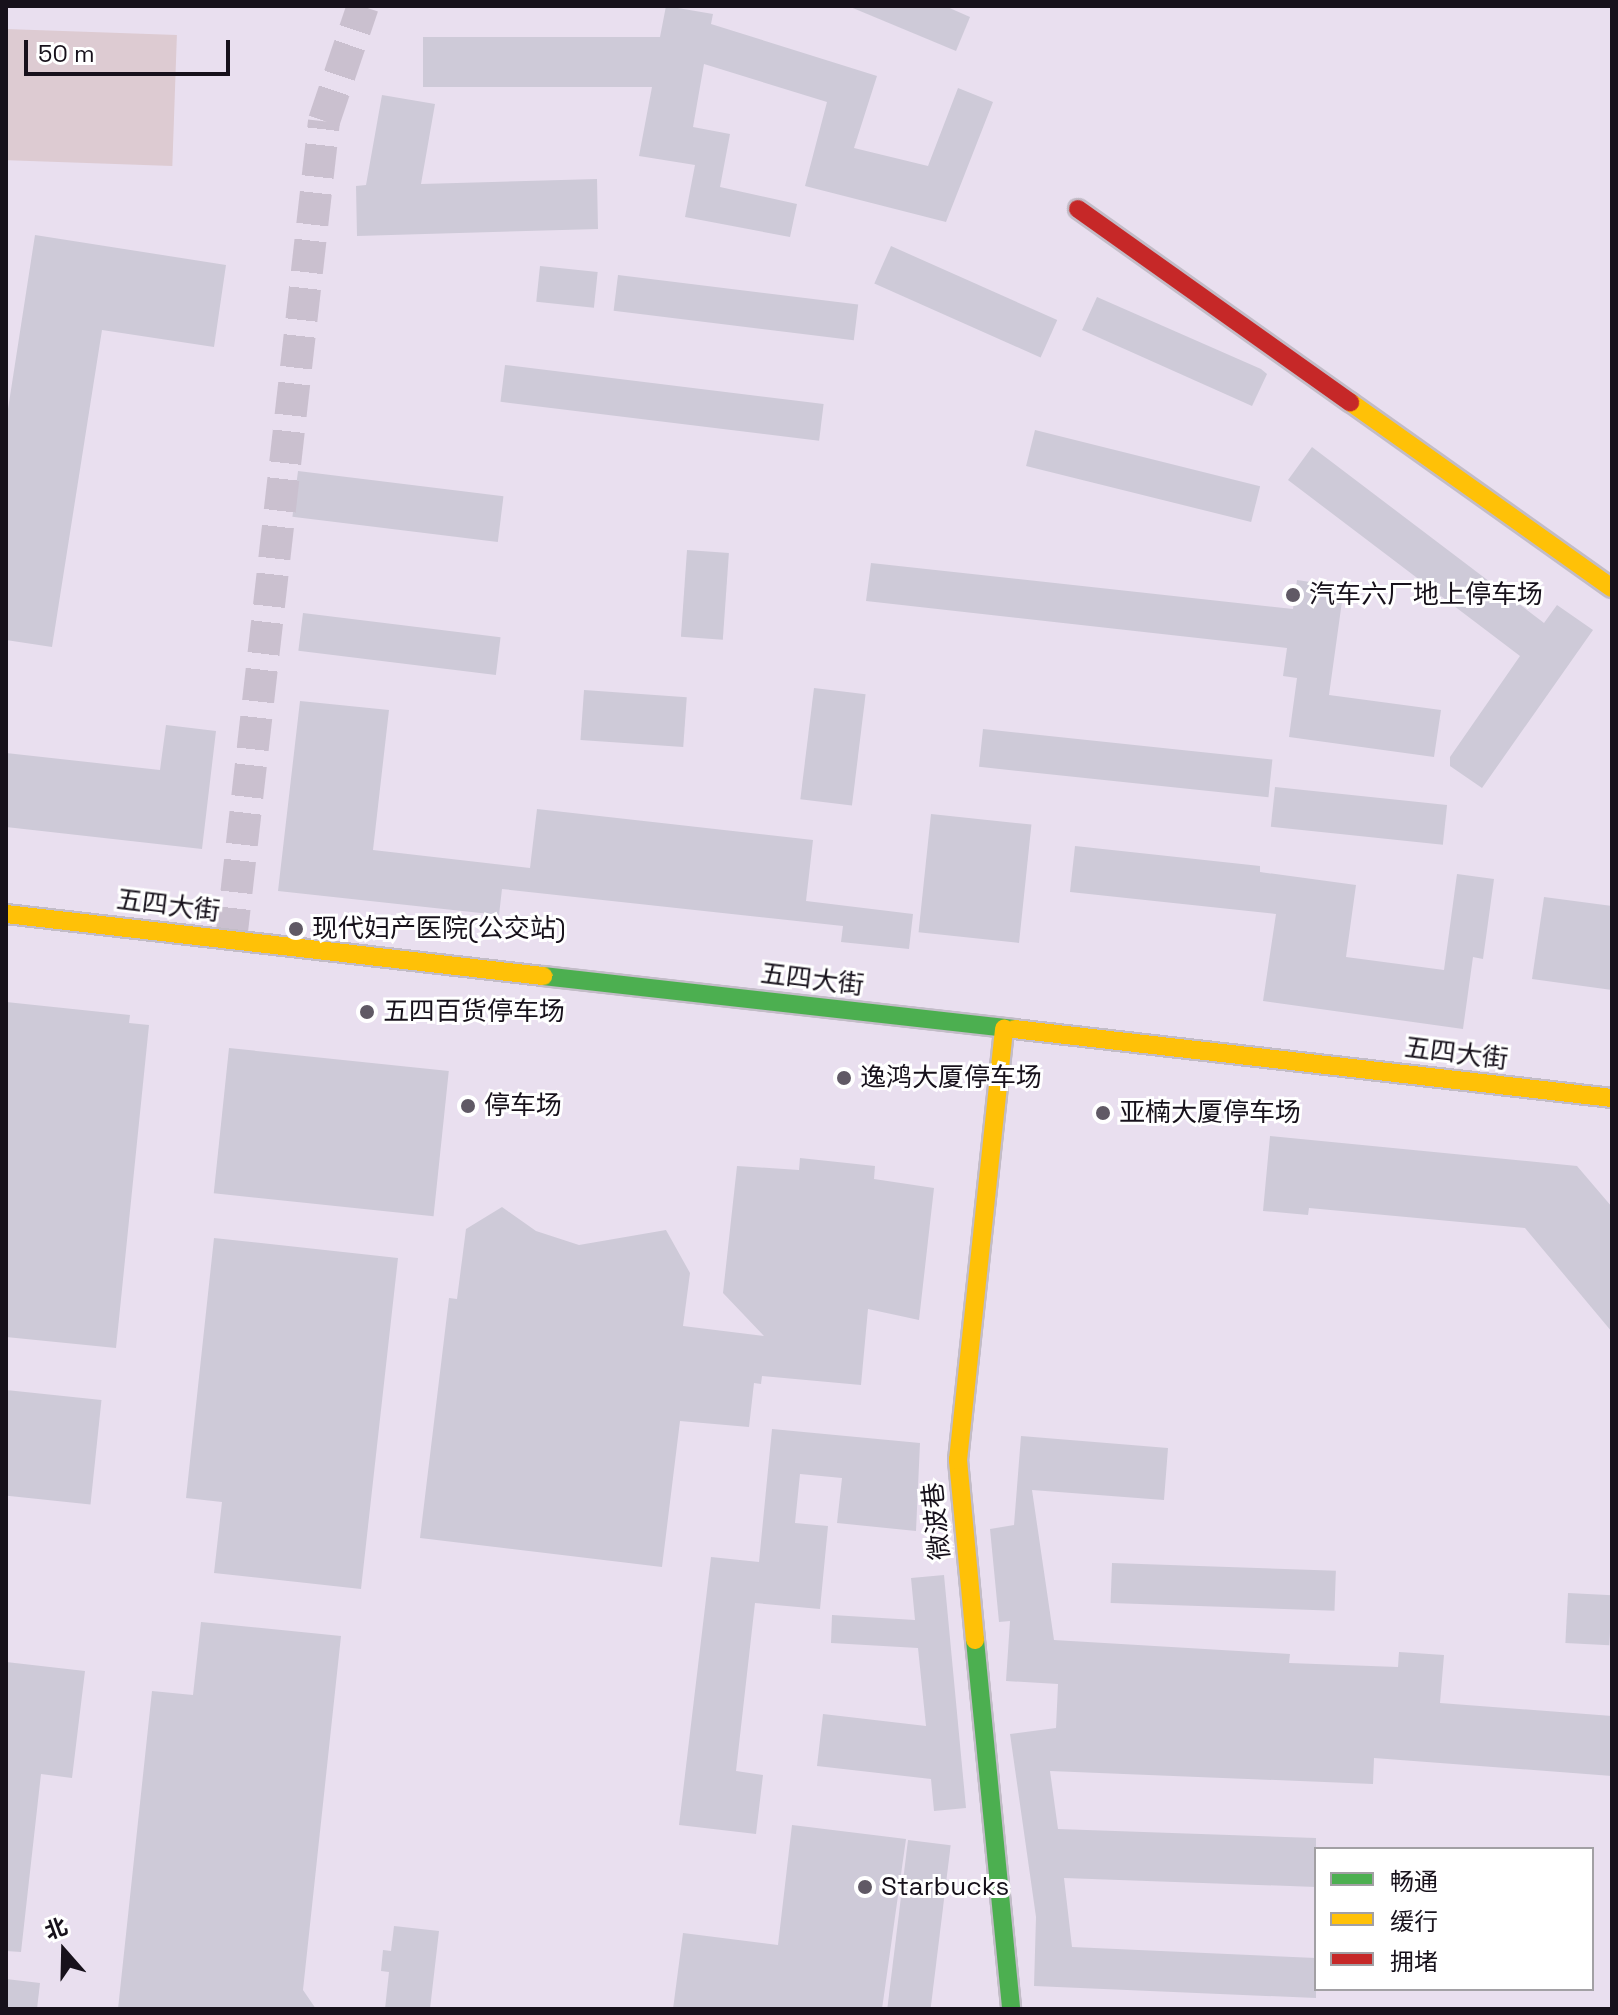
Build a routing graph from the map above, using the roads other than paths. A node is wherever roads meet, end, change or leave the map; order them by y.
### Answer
1 (1078, 209) dead end
2 (1612, 588) edge
3 (6, 914) edge
4 (1004, 1028) junction
5 (1612, 1098) edge
6 (1011, 2009) edge

1 - 2 street
3 - 4 street, 五四大街
4 - 5 street, 五四大街
4 - 6 street, 微波巷

